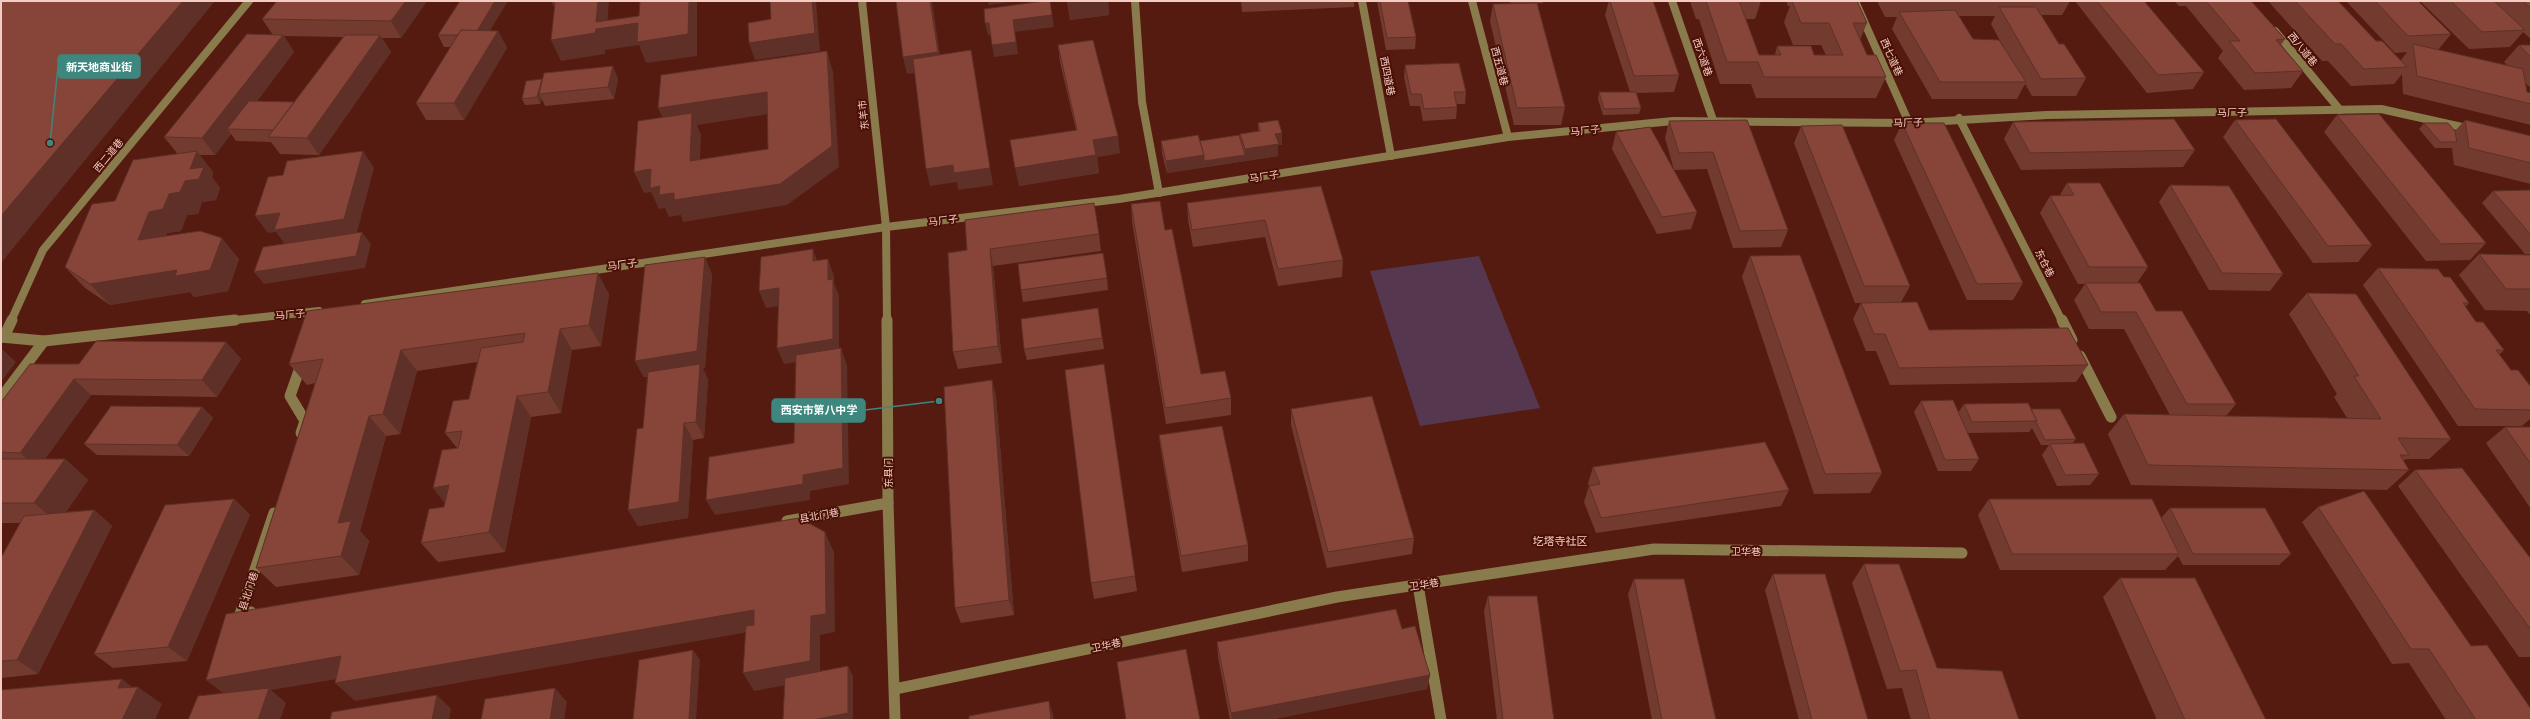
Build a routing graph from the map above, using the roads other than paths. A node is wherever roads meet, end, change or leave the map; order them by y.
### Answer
1 (249, 1) edge
2 (862, 1) edge
3 (1135, 1) edge
4 (1362, 1) edge
5 (1472, 1) edge
6 (1672, 1) edge
7 (1855, 1) edge
8 (2270, 25) edge
9 (2340, 110) junction
10 (1959, 118) junction
11 (1713, 120) junction
12 (1909, 123) junction
13 (2478, 131) edge
14 (1508, 137) junction
15 (1391, 156) junction
16 (1159, 193) junction
17 (886, 227) junction
18 (352, 306) edge
19 (315, 325) edge
20 (2, 337) edge
21 (44, 341) junction
22 (305, 354) edge
23 (1, 398) edge
24 (2111, 417) dead end
25 (297, 444) edge
26 (277, 503) edge
27 (888, 503) junction
28 (779, 522) edge
29 (1962, 553) dead end
30 (1418, 585) junction
31 (264, 610) edge
32 (895, 689) junction
33 (895, 720) edge
34 (1441, 720) edge

1 - 20 street, 西二道巷
2 - 17 street, 东羊市
3 - 16 street
4 - 15 street, 西四道巷
5 - 14 street, 西五道巷
6 - 11 street, 西六道巷
7 - 12 street, 西七道巷
8 - 9 street, 西八道巷
9 - 10 street, 马厂子
9 - 13 street, 马厂子
10 - 12 street, 马厂子
10 - 24 street, 东仓巷
11 - 12 street, 马厂子
11 - 14 street, 马厂子
14 - 15 street, 马厂子
15 - 16 street, 马厂子
16 - 17 street, 马厂子
17 - 18 street, 马厂子
17 - 27 street, 东县门
19 - 21 street, 马厂子
20 - 21 street, 马厂子
21 - 23 street
22 - 25 street
26 - 31 street, 县北门巷
27 - 28 street, 县北门巷
27 - 32 street, 东县门
29 - 30 street, 卫华巷
30 - 32 street, 卫华巷
30 - 34 street
32 - 33 street, 东县门

